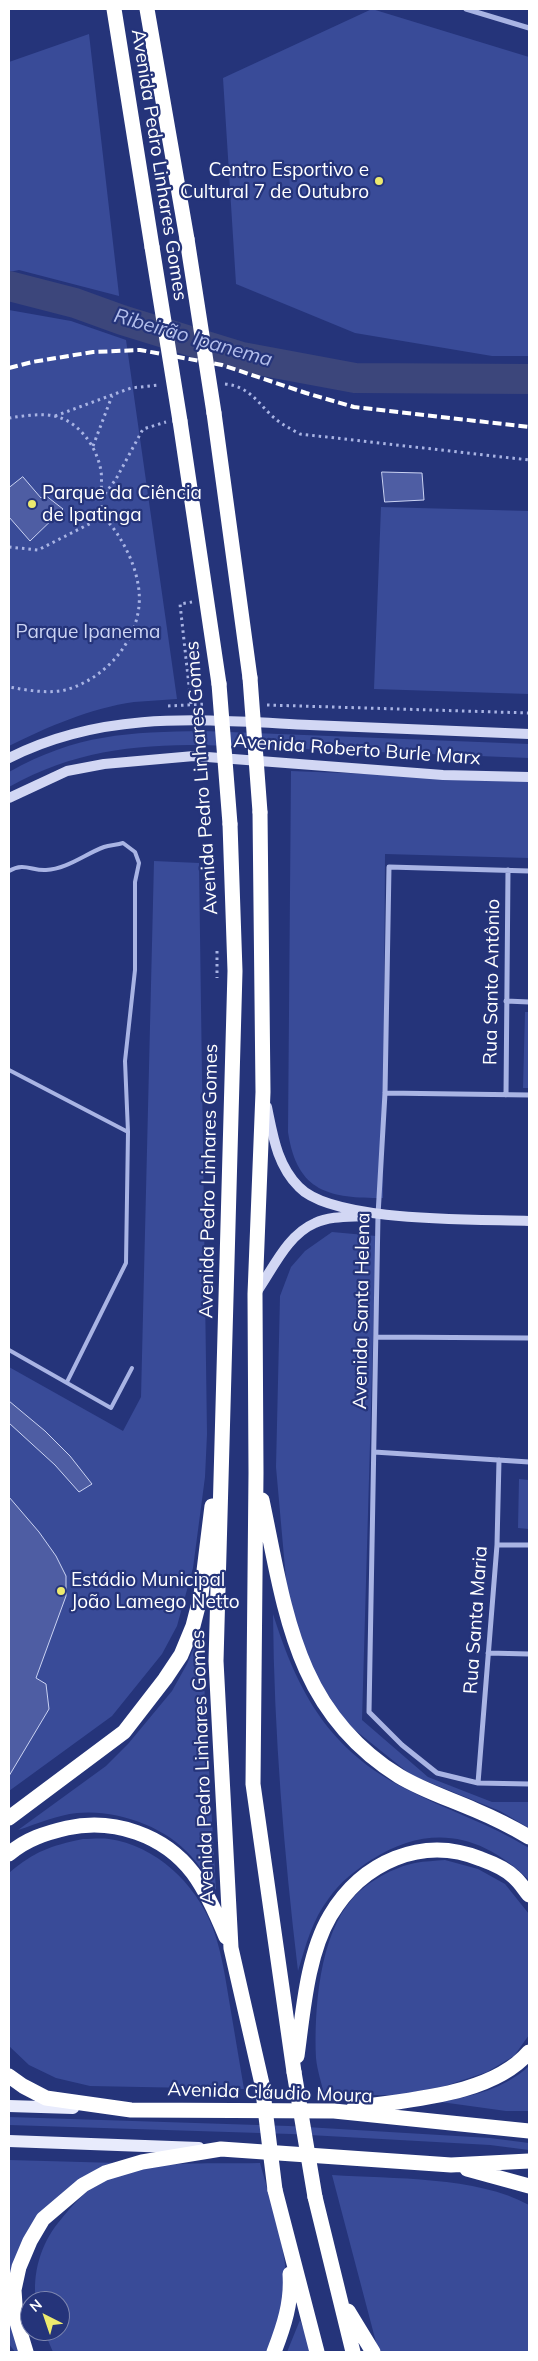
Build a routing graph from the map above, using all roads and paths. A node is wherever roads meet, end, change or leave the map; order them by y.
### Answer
1 (114, 9) edge
2 (147, 9) edge
3 (153, 9) edge
4 (466, 9) edge
5 (529, 28) edge
6 (154, 53) junction
7 (218, 384) dead end
8 (163, 385) dead end
9 (112, 396) junction
10 (55, 416) junction
11 (9, 418) edge
12 (174, 422) junction
13 (93, 446) junction
14 (529, 460) edge
15 (101, 500) junction
16 (105, 516) junction
17 (9, 547) edge
18 (194, 602) dead end
19 (9, 687) edge
20 (191, 704) dead end
21 (204, 704) dead end
22 (214, 704) dead end
23 (263, 705) dead end
24 (529, 713) edge
25 (529, 734) edge
26 (9, 758) edge
27 (529, 777) edge
28 (9, 798) edge
29 (508, 870) junction
30 (9, 871) edge
31 (529, 871) edge
32 (217, 948) dead end
33 (218, 988) dead end
34 (506, 1001) junction
35 (529, 1002) edge
36 (9, 1070) edge
37 (264, 1092) junction
38 (385, 1093) junction
39 (506, 1095) junction
40 (529, 1095) edge
41 (128, 1132) junction
42 (378, 1214) junction
43 (529, 1221) edge
44 (255, 1294) junction
45 (377, 1337) junction
46 (529, 1338) edge
47 (9, 1350) edge
48 (132, 1368) dead end
49 (68, 1382) junction
50 (224, 1415) junction
51 (374, 1452) junction
52 (500, 1460) junction
53 (529, 1462) edge
54 (256, 1473) junction
55 (497, 1545) junction
56 (529, 1545) edge
57 (488, 1653) junction
58 (529, 1654) edge
59 (478, 1783) junction
60 (529, 1784) edge
61 (9, 1818) edge
62 (529, 1837) edge
63 (9, 1854) edge
64 (529, 1894) edge
65 (231, 1948) junction
66 (529, 2052) edge
67 (294, 2072) junction
68 (9, 2076) edge
69 (9, 2106) edge
70 (130, 2110) junction
71 (334, 2111) junction
72 (529, 2131) edge
73 (9, 2141) edge
74 (221, 2149) junction
75 (529, 2161) edge
76 (450, 2165) junction
77 (529, 2186) edge
78 (288, 2245) junction
79 (339, 2296) junction
80 (26, 2352) edge
81 (274, 2352) edge
82 (317, 2352) edge
83 (353, 2352) edge
84 (373, 2352) edge

1 - 12 highway, Avenida Pedro Linhares Gomes, bridge
2 - 6 highway, Avenida Pedro Linhares Gomes
3 - 6 main road
4 - 5 street
6 - 37 highway, Avenida Pedro Linhares Gomes, bridge
7 - 14 path
8 - 9 path
9 - 10 path
9 - 13 path
10 - 11 path
10 - 13 path
12 - 15 path
12 - 50 highway, Avenida Pedro Linhares Gomes, bridge
13 - 15 path
15 - 16 path
16 - 17 path
16 - 19 path
18 - 20 path
21 - 22 path
23 - 24 path
25 - 26 main road, Avenida Roberto Burle Marx
27 - 28 main road, Avenida Roberto Burle Marx
29 - 31 street, Avenida Santa Helena
29 - 34 street, Rua Santo Antônio
29 - 38 street, Avenida Santa Helena
30 - 41 lane
32 - 33 path
34 - 35 street
34 - 39 street, Rua Santo Antônio
36 - 41 lane
37 - 42 main road
37 - 44 highway, Avenida Pedro Linhares Gomes
38 - 39 street
38 - 42 street, Avenida Santa Helena
39 - 40 street
41 - 49 lane
42 - 43 main road
42 - 44 main road
42 - 45 street, Avenida Santa Helena
44 - 54 highway, Avenida Pedro Linhares Gomes
45 - 46 street
45 - 51 street, Avenida Santa Helena
47 - 49 lane
48 - 49 lane
50 - 61 highway
50 - 65 highway, Avenida Pedro Linhares Gomes
51 - 52 street
51 - 59 street, Avenida Santa Helena
52 - 53 street
52 - 55 street, Rua Santa Maria
54 - 62 highway
54 - 67 highway, Avenida Pedro Linhares Gomes
55 - 56 street
55 - 57 street, Rua Santa Maria
57 - 58 street
57 - 59 street, Rua Santa Maria
59 - 60 street, Avenida Santa Helena
63 - 65 highway
64 - 67 highway
65 - 78 highway, Avenida Pedro Linhares Gomes, bridge
66 - 71 highway
67 - 79 highway, Avenida Pedro Linhares Gomes, bridge
68 - 70 highway
69 - 70 main road, Avenida Cláudio Moura
70 - 71 highway, Avenida Cláudio Moura
71 - 72 highway, Avenida Cláudio Moura
73 - 74 main road
74 - 76 highway
74 - 80 highway
75 - 76 highway
76 - 77 highway
78 - 81 highway
78 - 82 highway, Avenida Pedro Linhares Gomes
79 - 83 highway, Avenida Pedro Linhares Gomes
79 - 84 highway

